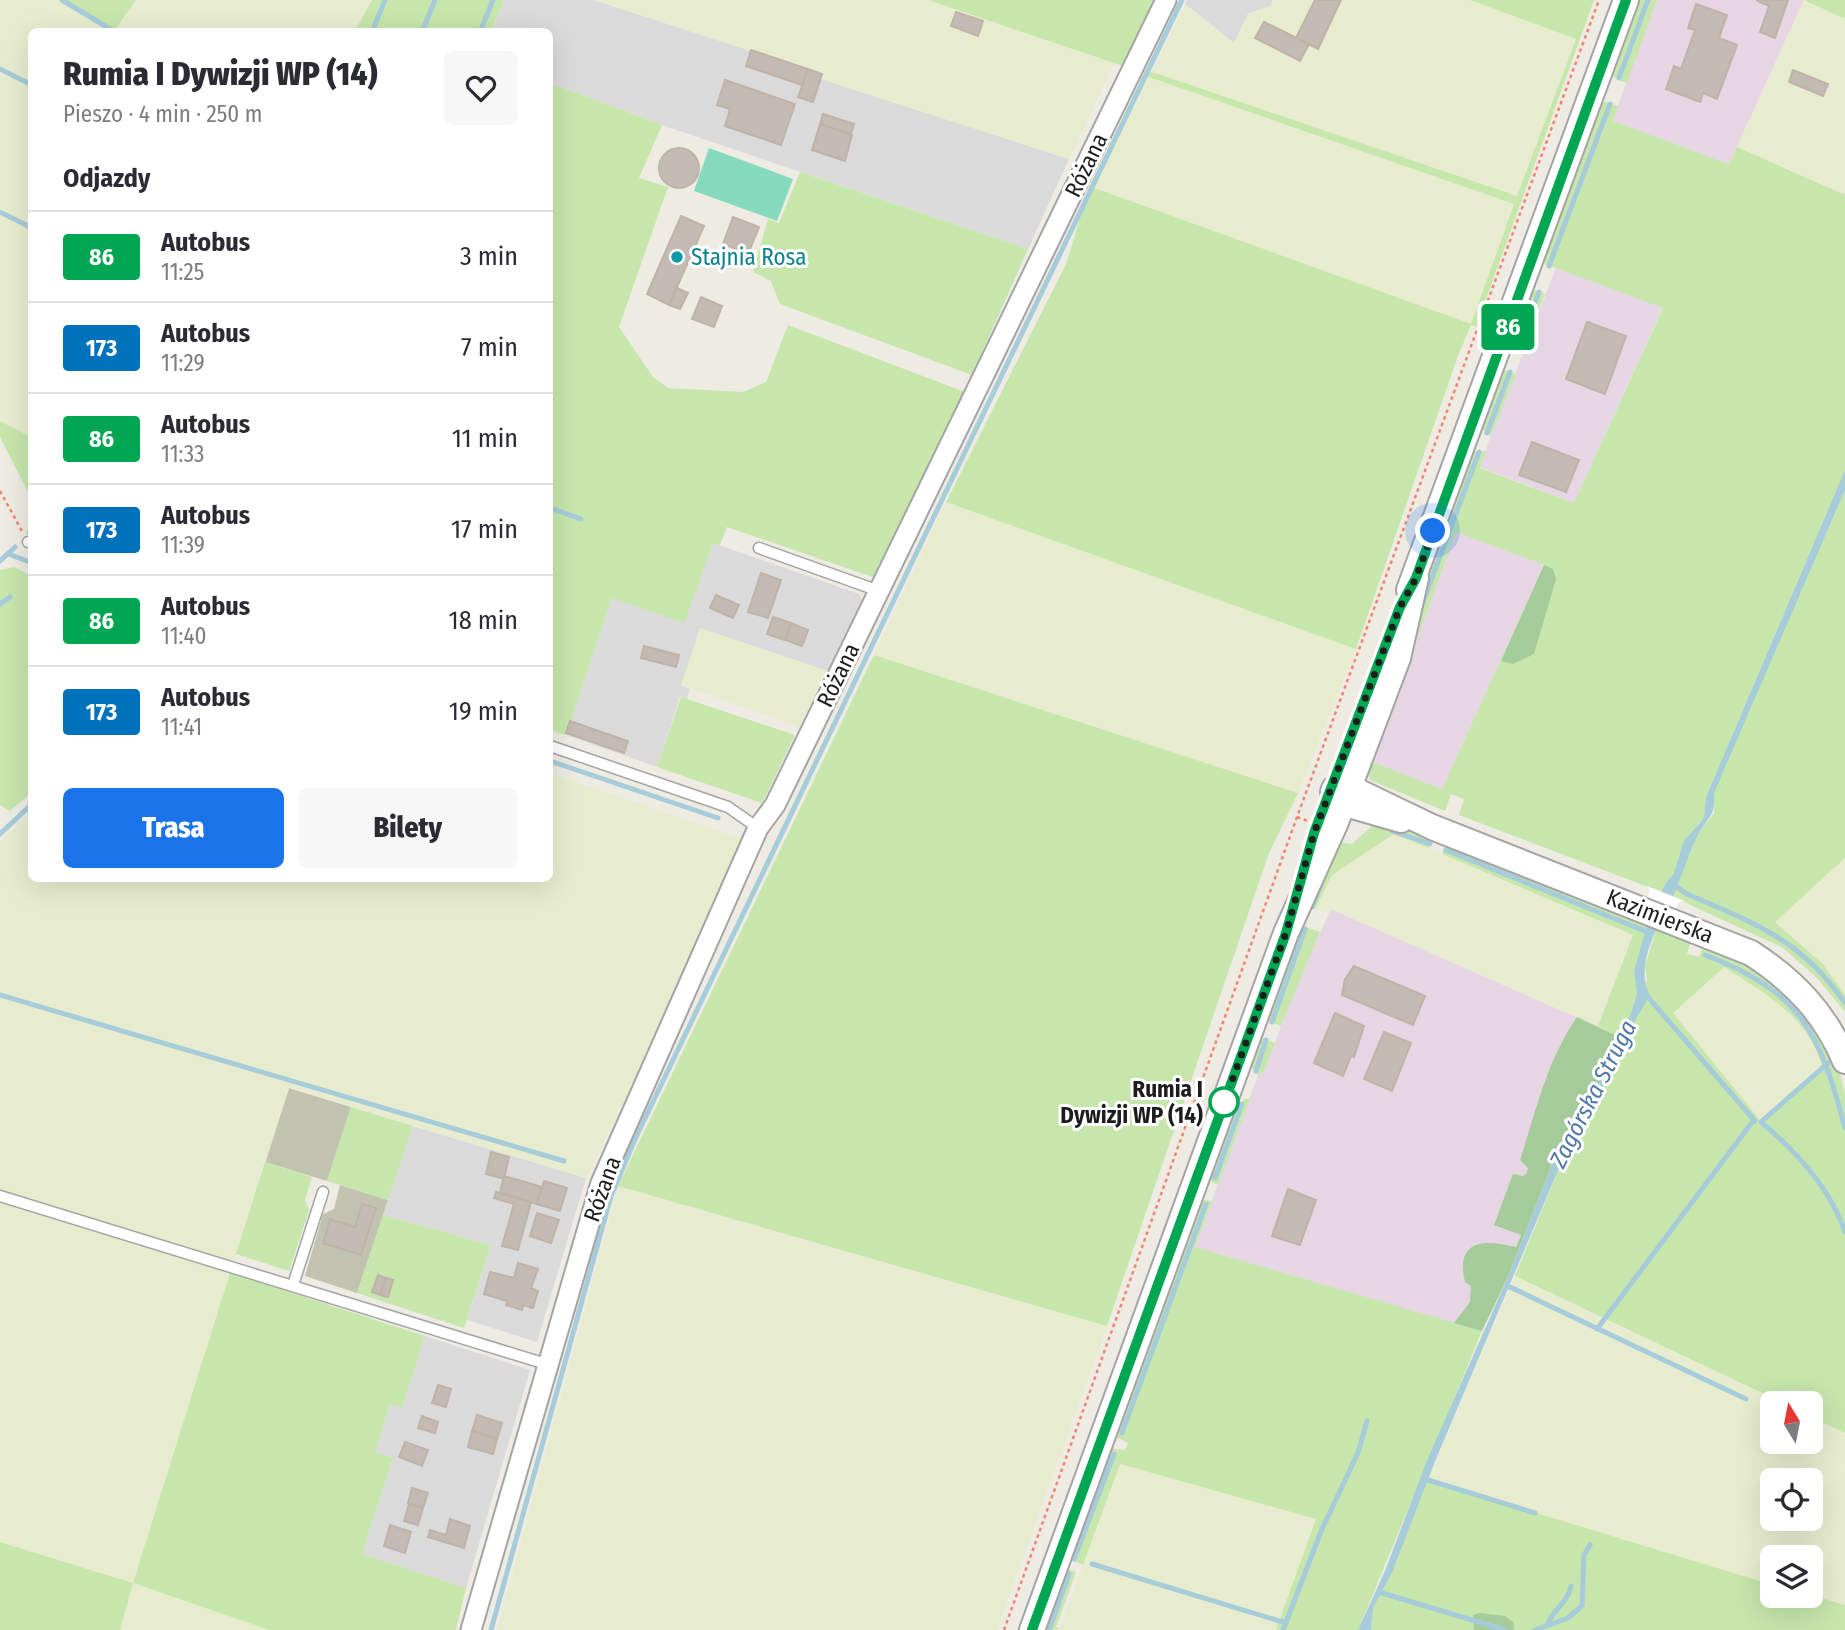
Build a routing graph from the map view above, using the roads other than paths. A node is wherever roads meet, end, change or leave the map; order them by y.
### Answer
1 (1166, 0) edge
2 (1626, 0) edge
3 (758, 548) dead end
4 (879, 591) junction
5 (553, 747) edge
6 (1340, 793) junction
7 (758, 828) junction
8 (1845, 1061) edge
9 (323, 1192) dead end
10 (0, 1196) edge
11 (293, 1285) junction
12 (546, 1364) junction
13 (471, 1630) edge
14 (1032, 1630) edge

1 - 4 street, Różana
2 - 6 street
3 - 4 lane
4 - 7 street, Różana
5 - 7 lane
6 - 8 street, Kazimierska
6 - 14 street
7 - 12 street, Różana
9 - 11 lane
10 - 11 lane
11 - 12 lane
12 - 13 street, Różana

